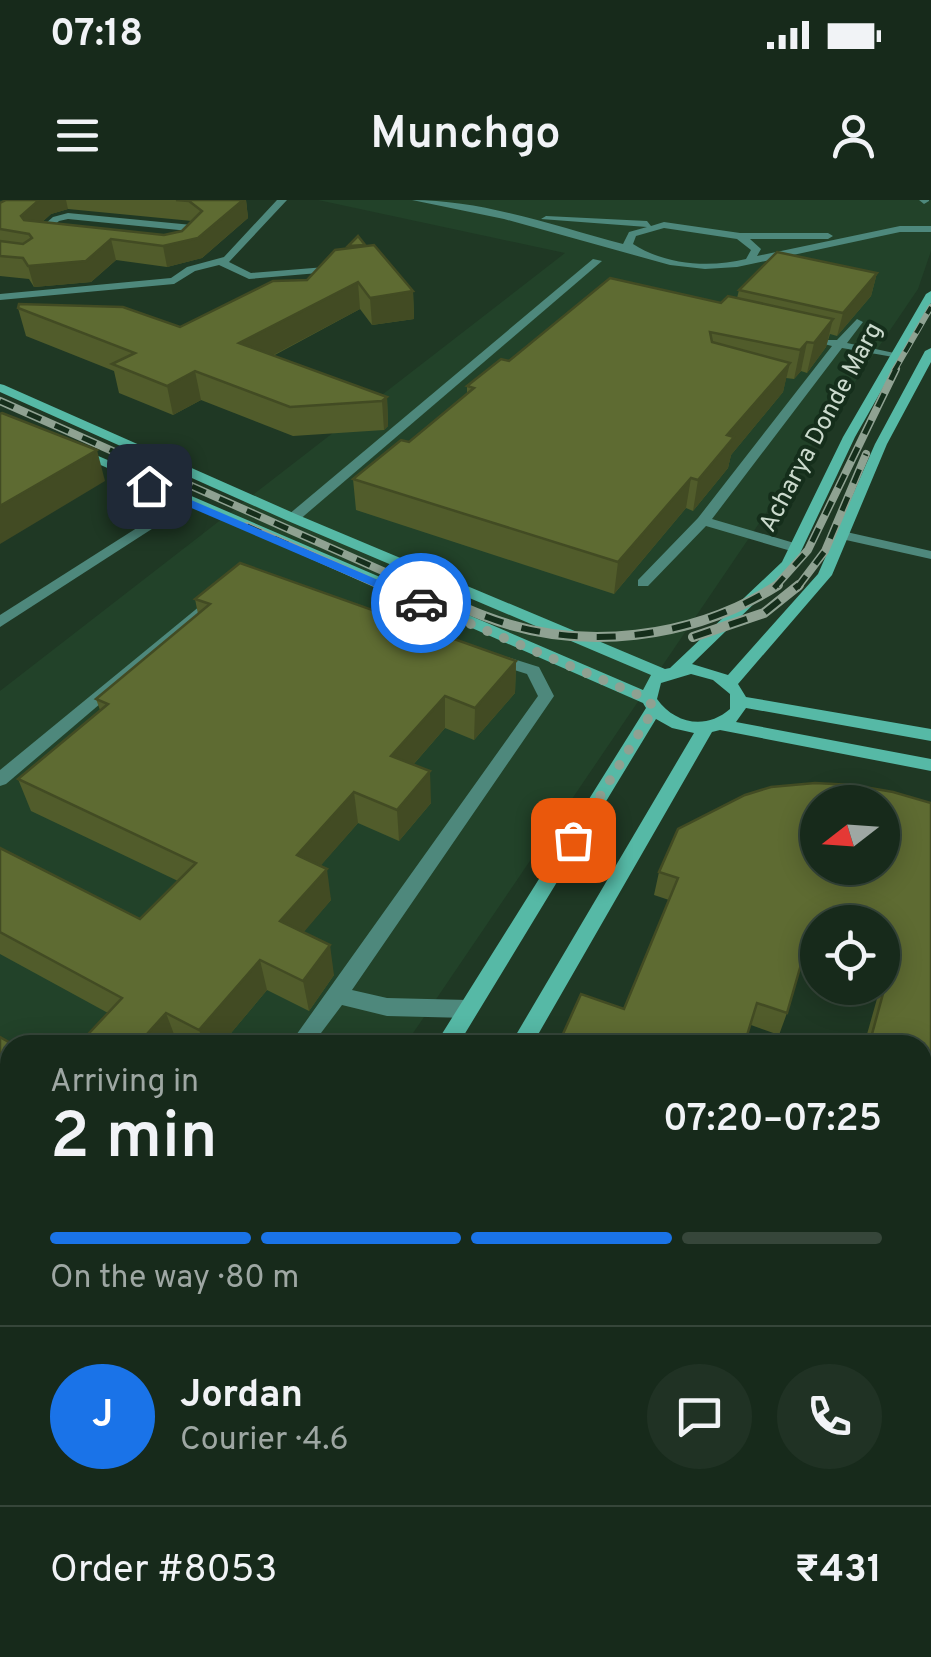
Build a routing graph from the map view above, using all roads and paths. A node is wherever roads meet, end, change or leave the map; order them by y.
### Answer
1 (282, 200) edge
2 (416, 200) edge
3 (130, 212) dead end
4 (251, 212) dead end
5 (269, 214) junction
6 (504, 216) junction
7 (120, 221) junction
8 (664, 225) junction
9 (931, 228) edge
10 (740, 236) junction
11 (853, 239) junction
12 (96, 242) junction
13 (634, 250) junction
14 (83, 254) edge
15 (597, 261) dead end
16 (222, 262) junction
17 (750, 262) junction
18 (353, 268) edge
19 (931, 294) edge
20 (0, 297) edge
21 (857, 322) edge
22 (821, 340) edge
23 (840, 344) junction
24 (931, 352) edge
25 (895, 356) junction
26 (786, 385) edge
27 (0, 388) edge
28 (805, 390) junction
29 (868, 404) junction
30 (898, 412) junction
31 (65, 447) edge
32 (145, 452) junction
33 (114, 469) junction
34 (184, 502) junction
35 (294, 518) junction
36 (703, 521) junction
37 (842, 535) junction
38 (796, 548) junction
39 (931, 555) edge
40 (788, 564) junction
41 (825, 575) junction
42 (234, 583) edge
43 (643, 583) dead end
44 (0, 622) edge
45 (477, 652) edge
46 (671, 672) junction
47 (730, 683) junction
48 (740, 702) junction
49 (651, 704) junction
50 (714, 726) junction
51 (931, 735) edge
52 (931, 765) edge
53 (0, 780) edge
54 (337, 994) junction
55 (468, 1009) junction
56 (307, 1035) edge
57 (452, 1035) edge
58 (526, 1035) edge

1 - 5 street
2 - 6 street
3 - 7 street
4 - 5 street
5 - 16 street
6 - 8 street
6 - 13 street
7 - 12 street
7 - 12 street
7 - 12 street
8 - 10 street
8 - 13 street
9 - 11 street
10 - 11 street
10 - 17 street
11 - 17 street
12 - 14 street
13 - 17 street
15 - 35 street
16 - 18 street
16 - 20 street
19 - 25 main road, Acharya Donde Marg
21 - 23 street
22 - 23 street
23 - 25 street
23 - 28 street
24 - 30 main road, Acharya Donde Marg
25 - 29 main road, Acharya Donde Marg
26 - 28 street
27 - 32 main road
28 - 36 street
29 - 30 main road
29 - 38 main road, Acharya Donde Marg
30 - 37 main road, Acharya Donde Marg
31 - 33 main road
32 - 33 main road
32 - 35 main road
33 - 34 main road
34 - 44 street
34 - 49 main road
35 - 46 main road
36 - 38 street
36 - 43 street
37 - 39 street
37 - 41 main road, Acharya Donde Marg
38 - 40 main road, Acharya Donde Marg
40 - 41 main road
40 - 46 main road, Acharya Donde Marg
41 - 47 main road, Acharya Donde Marg
42 - 53 street
45 - 54 street
46 - 47 main road
46 - 49 main road
47 - 48 main road
48 - 50 main road
48 - 51 main road
49 - 50 main road
49 - 55 main road
50 - 52 main road
50 - 58 main road
54 - 55 street
54 - 56 street
55 - 57 main road

